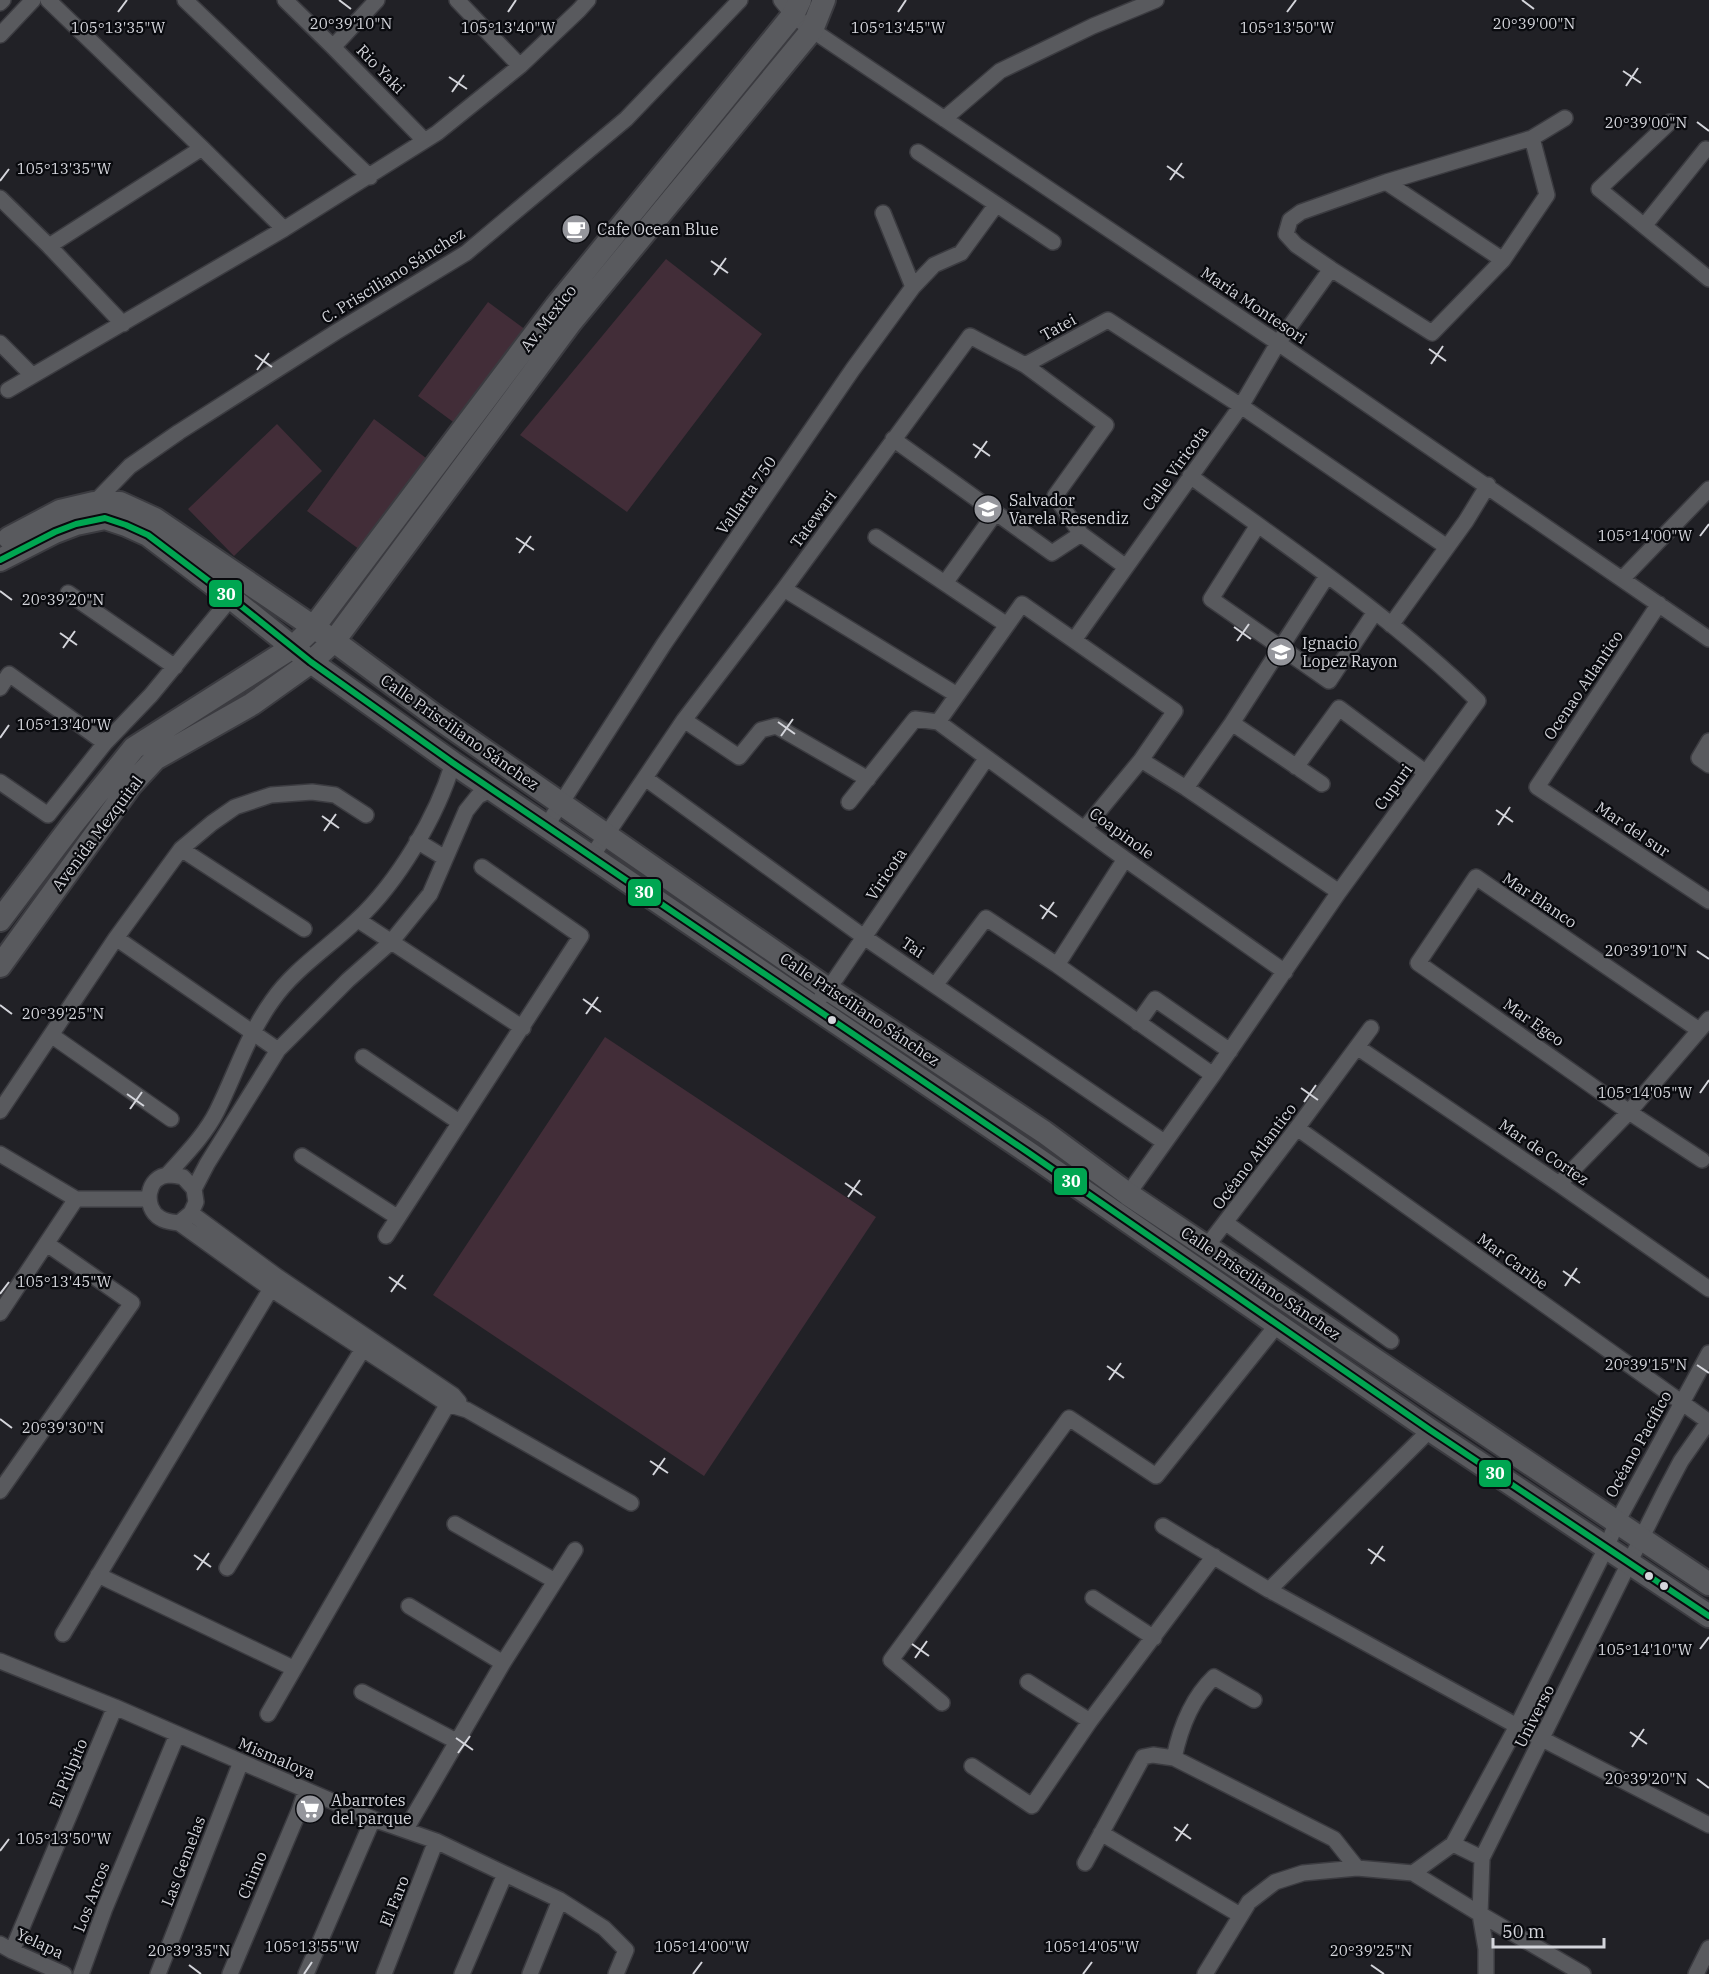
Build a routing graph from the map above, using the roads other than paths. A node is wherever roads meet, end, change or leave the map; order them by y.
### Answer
1 (3, 0) edge
2 (33, 0) edge
3 (48, 0) edge
4 (185, 0) edge
5 (285, 0) edge
6 (377, 0) edge
7 (457, 0) edge
8 (588, 0) edge
9 (740, 0) edge
10 (824, 0) edge
11 (1156, 0) edge
12 (0, 3) edge
13 (791, 5) edge
14 (812, 30) junction
15 (0, 34) edge
16 (333, 47) junction
17 (520, 66) junction
18 (1565, 118) dead end
19 (944, 119) junction
20 (1670, 123) dead end
21 (1532, 138) junction
22 (424, 140) junction
23 (202, 148) junction
24 (1706, 149) dead end
25 (918, 152) dead end
26 (370, 177) junction
27 (1386, 182) junction
28 (0, 198) edge
29 (996, 205) junction
30 (883, 213) dead end
31 (1644, 226) junction
32 (284, 229) junction
33 (1053, 242) dead end
34 (49, 246) junction
35 (1503, 260) junction
36 (1331, 269) junction
37 (1709, 279) edge
38 (913, 287) junction
39 (123, 324) junction
40 (0, 343) edge
41 (1278, 343) junction
42 (1025, 365) junction
43 (32, 375) junction
44 (8, 390) dead end
45 (1241, 406) junction
46 (893, 439) junction
47 (1190, 476) junction
48 (1488, 485) junction
49 (1709, 489) edge
50 (94, 503) junction
51 (996, 512) junction
52 (1258, 525) junction
53 (1082, 534) junction
54 (876, 537) dead end
55 (0, 543) edge
56 (1447, 547) junction
57 (0, 560) edge
58 (1126, 567) junction
59 (1326, 576) junction
60 (1622, 579) junction
61 (945, 583) junction
62 (784, 589) junction
63 (68, 593) dead end
64 (231, 598) junction
65 (1659, 604) junction
66 (1375, 612) junction
67 (1007, 625) junction
68 (1391, 625) junction
69 (313, 628) junction
70 (1709, 639) edge
71 (1074, 640) junction
72 (334, 641) junction
73 (293, 647) junction
74 (1281, 647) junction
75 (311, 662) junction
76 (175, 667) junction
77 (0, 688) edge
78 (957, 695) junction
79 (684, 720) junction
80 (938, 722) junction
81 (1232, 723) junction
82 (1709, 741) edge
83 (105, 743) junction
84 (986, 759) junction
85 (1141, 760) junction
86 (1704, 762) edge
87 (453, 763) junction
88 (1296, 767) junction
89 (1425, 772) junction
90 (645, 778) junction
91 (868, 779) junction
92 (0, 782) edge
93 (1322, 784) dead end
94 (1538, 786) joint
95 (1186, 788) junction
96 (493, 789) junction
97 (849, 802) dead end
98 (562, 803) junction
99 (366, 815) dead end
100 (547, 825) junction
101 (1085, 828) junction
102 (606, 835) junction
103 (417, 841) junction
104 (181, 849) junction
105 (592, 856) junction
106 (445, 858) junction
107 (1125, 859) junction
108 (482, 867) dead end
109 (1339, 892) junction
110 (1709, 902) edge
111 (0, 920) edge
112 (358, 920) junction
113 (304, 929) dead end
114 (864, 937) junction
115 (116, 938) junction
116 (391, 942) junction
117 (1418, 963) joint
118 (1057, 965) junction
119 (0, 966) edge
120 (1286, 972) junction
121 (936, 984) junction
122 (828, 989) junction
123 (812, 1007) junction
124 (1138, 1023) junction
125 (1704, 1025) edge
126 (522, 1028) junction
127 (1371, 1028) dead end
128 (252, 1031) junction
129 (51, 1035) junction
130 (1357, 1047) junction
131 (278, 1050) junction
132 (1230, 1051) junction
133 (363, 1057) dead end
134 (1213, 1076) junction
135 (0, 1111) edge
136 (1629, 1112) junction
137 (171, 1119) dead end
138 (459, 1122) junction
139 (1297, 1128) junction
140 (1164, 1142) junction
141 (0, 1154) edge
142 (302, 1156) dead end
143 (1702, 1160) dead end
144 (167, 1175) junction
145 (1559, 1184) junction
146 (194, 1189) junction
147 (1128, 1194) junction
148 (76, 1199) junction
149 (148, 1199) junction
150 (397, 1217) junction
151 (185, 1218) junction
152 (1226, 1223) junction
153 (386, 1236) dead end
154 (47, 1244) junction
155 (1206, 1246) junction
156 (275, 1283) junction
157 (1709, 1289) edge
158 (0, 1313) edge
159 (1277, 1325) junction
160 (1391, 1341) dead end
161 (366, 1345) junction
162 (1709, 1353) edge
163 (450, 1400) junction
164 (1681, 1403) junction
165 (1709, 1422) edge
166 (1430, 1430) junction
167 (0, 1491) edge
168 (631, 1503) dead end
169 (1617, 1522) junction
170 (455, 1524) dead end
171 (1163, 1526) dead end
172 (1642, 1538) junction
173 (1606, 1548) junction
174 (574, 1550) dead end
175 (1214, 1556) junction
176 (1631, 1564) junction
177 (227, 1568) dead end
178 (98, 1575) junction
179 (555, 1581) junction
180 (1709, 1584) edge
181 (1269, 1590) junction
182 (1093, 1598) dead end
183 (409, 1606) dead end
184 (1709, 1616) edge
185 (63, 1634) dead end
186 (1154, 1638) junction
187 (0, 1661) edge
188 (503, 1663) junction
189 (293, 1668) junction
190 (1028, 1682) dead end
191 (362, 1692) dead end
192 (1254, 1700) dead end
193 (942, 1703) dead end
194 (115, 1707) junction
195 (268, 1714) dead end
196 (1090, 1721) junction
197 (1517, 1726) junction
198 (177, 1735) junction
199 (1543, 1738) junction
200 (456, 1741) junction
201 (1174, 1758) junction
202 (241, 1762) junction
203 (972, 1766) dead end
204 (306, 1790) junction
205 (373, 1819) junction
206 (1709, 1825) edge
207 (406, 1829) junction
208 (1101, 1833) junction
209 (436, 1841) junction
210 (1453, 1844) junction
211 (1482, 1858) junction
212 (1085, 1863) dead end
213 (1357, 1868) junction
214 (1413, 1873) junction
215 (505, 1874) junction
216 (560, 1900) junction
217 (1480, 1914) junction
218 (1240, 1915) junction
219 (6, 1948) edge
220 (1709, 1948) edge
221 (64, 1974) edge
222 (81, 1974) edge
223 (158, 1974) edge
224 (230, 1974) edge
225 (306, 1974) edge
226 (384, 1974) edge
227 (462, 1974) edge
228 (530, 1974) edge
229 (616, 1974) edge
230 (1205, 1974) edge
231 (1486, 1974) edge
232 (1583, 1974) edge
233 (1696, 1974) edge

1 - 12 street
2 - 15 street
3 - 23 street
4 - 26 street
5 - 16 street, Rio Yaki
6 - 16 street
7 - 17 street
8 - 17 street
9 - 50 street, C. Prisciliano Sánchez
10 - 14 main road, Av. Mexico
11 - 19 street
13 - 14 street, María Montesori
13 - 69 main road, Av. Mexico
14 - 19 street, María Montesori
14 - 72 main road, Av. Mexico
16 - 22 street, Rio Yaki
17 - 22 street
18 - 21 street
19 - 41 street, María Montesori
20 - 31 street
21 - 27 street
21 - 35 street
22 - 26 street
23 - 32 street
23 - 34 street
24 - 31 street
25 - 29 street
26 - 32 street
27 - 35 street
27 - 36 street
28 - 34 street
29 - 33 street
29 - 38 street, Vallarta 750
30 - 38 street
31 - 37 street
32 - 39 street
34 - 39 street
35 - 36 street
36 - 41 street, Calle Viricota
38 - 98 street, Vallarta 750
39 - 43 street
40 - 43 street
41 - 45 street, Calle Viricota
41 - 48 street, María Montesori
42 - 45 street, Tatei
42 - 46 street, Tatewari
42 - 53 street, Tatewari
43 - 44 street
45 - 47 street, Calle Viricota
45 - 56 street
46 - 51 street
46 - 62 street, Tatewari
47 - 52 street, Cupuri
47 - 58 street, Calle Viricota
48 - 56 street
48 - 60 street, María Montesori
49 - 60 street
50 - 55 main road, Calle Prisciliano Sánchez
50 - 69 main road, Calle Prisciliano Sánchez
51 - 53 street
51 - 61 street
52 - 59 street, Cupuri
52 - 74 street
53 - 58 street
54 - 61 street
56 - 68 street
57 - 64 main road, Calle Prisciliano Sánchez
58 - 71 street, Calle Viricota
59 - 66 street, Cupuri
59 - 74 street
60 - 65 street, María Montesori
61 - 67 street
62 - 78 street
62 - 79 street, Tatewari
63 - 76 street
64 - 73 main road, Calle Prisciliano Sánchez
64 - 76 street
65 - 70 street, María Montesori
65 - 94 street, Ocenao Atlantico
66 - 68 street, Cupuri
66 - 74 street
67 - 71 street
67 - 78 street
68 - 89 street, Cupuri
69 - 72 main road, Calle Prisciliano Sánchez
69 - 73 main road, Avenida Mezquital
71 - 85 street
72 - 75 main road, Avenida Mezquital
72 - 98 main road, Calle Prisciliano Sánchez
73 - 75 main road, Calle Prisciliano Sánchez
73 - 111 main road, Avenida Mezquital
74 - 81 street
75 - 87 main road, Calle Prisciliano Sánchez
75 - 119 main road, Avenida Mezquital
76 - 83 street
77 - 83 street
78 - 80 street
79 - 90 street, Tatewari
79 - 91 street
80 - 84 street, Coapinole
80 - 91 street
81 - 88 street
81 - 95 street
82 - 86 street
83 - 92 street
84 - 101 street, Coapinole
84 - 114 street, Viricota
85 - 95 street
85 - 101 street
87 - 96 main road, Calle Prisciliano Sánchez
87 - 103 street
88 - 89 street
88 - 93 street
89 - 109 street, Cupuri
90 - 102 street, Tatewari
90 - 114 street, Tai
91 - 97 street
94 - 110 street, Mar del sur
95 - 109 street
96 - 100 main road, Calle Prisciliano Sánchez
96 - 106 street
98 - 100 street, Vallarta 750
98 - 102 main road, Calle Prisciliano Sánchez
99 - 104 street
100 - 105 main road, Calle Prisciliano Sánchez
101 - 107 street, Coapinole
102 - 105 street, Tatewari
102 - 122 main road, Calle Prisciliano Sánchez
103 - 106 street
103 - 112 street
104 - 113 street
104 - 115 street
105 - 123 main road, Calle Prisciliano Sánchez
106 - 116 street
107 - 118 street
107 - 120 street, Coapinole
108 - 126 street
109 - 120 street, Cupuri
112 - 116 street
112 - 128 street
114 - 121 street, Tai
114 - 122 street, Viricota
115 - 128 street
115 - 129 street
116 - 126 street
116 - 131 street
117 - 125 street, Mar Blanco
117 - 136 street, Mar Egeo
118 - 121 street
118 - 124 street
120 - 132 street, Cupuri
121 - 140 street, Tai
122 - 123 street, Viricota
122 - 147 main road, Calle Prisciliano Sánchez
123 - 159 main road, Calle Prisciliano Sánchez
124 - 132 street
124 - 134 street
125 - 136 street
126 - 138 street
127 - 130 street, Océano Atlantico
128 - 131 street
128 - 144 street
129 - 135 street
129 - 137 street
130 - 139 street, Océano Atlantico
130 - 145 street, Mar de Cortez
131 - 146 street
132 - 134 street, Cupuri
133 - 138 street
134 - 140 street, Cupuri
136 - 143 street, Mar Egeo
136 - 145 street
138 - 150 street
139 - 152 street, Océano Atlantico
139 - 164 street, Mar Caribe
140 - 147 street, Cupuri
141 - 148 street
142 - 150 street
144 - 146 street
144 - 149 street
145 - 157 street, Mar de Cortez
146 - 151 street
147 - 155 main road, Calle Prisciliano Sánchez
148 - 149 street
148 - 154 street
149 - 151 street
150 - 153 street
151 - 156 street
152 - 155 street, Océano Atlantico
152 - 160 street
154 - 158 street
154 - 167 street
155 - 169 main road, Calle Prisciliano Sánchez
156 - 161 street
156 - 178 street
159 - 166 main road, Calle Prisciliano Sánchez
159 - 193 street
161 - 163 street
161 - 177 street
162 - 164 street, Océano Pacífico
163 - 168 street
163 - 189 street
164 - 165 street, Mar Caribe
164 - 169 street, Océano Pacífico
165 - 172 street
166 - 173 main road, Calle Prisciliano Sánchez
166 - 181 street
169 - 172 main road, Calle Prisciliano Sánchez
169 - 173 street, Universo
170 - 179 street
171 - 175 street
172 - 176 street, Universo
172 - 180 main road, Calle Prisciliano Sánchez
173 - 176 main road, Calle Prisciliano Sánchez
173 - 197 street, Universo
174 - 179 street
175 - 181 street
175 - 186 street
176 - 184 main road, Calle Prisciliano Sánchez
176 - 199 street, Universo
178 - 185 street
178 - 189 street
179 - 188 street
181 - 197 street
182 - 186 street
183 - 188 street
186 - 196 street
187 - 194 street, Mismaloya
188 - 200 street
189 - 195 street
190 - 196 street
191 - 200 street
192 - 201 street
194 - 198 street, Mismaloya
194 - 219 street, El Púlpito
196 - 203 street
197 - 199 street
197 - 210 street, Universo
198 - 202 street, Mismaloya
198 - 222 street, Los Arcos
199 - 206 street
199 - 211 street, Universo
200 - 207 street
201 - 208 street
201 - 213 street
202 - 204 street, Mismaloya
202 - 223 street, Las Gemelas
204 - 205 street, Mismaloya
204 - 224 street, Chimo
205 - 207 street, Mismaloya
205 - 225 street
207 - 209 street, Mismaloya
208 - 212 street
208 - 218 street
209 - 215 street, Mismaloya
209 - 226 street, El Faro
210 - 211 street
210 - 214 street, Universo
211 - 217 street, Universo
213 - 214 street
213 - 218 street
214 - 217 street
215 - 216 street, Mismaloya
215 - 227 street
216 - 228 street
216 - 229 street, Mismaloya
217 - 231 street, Universo
217 - 232 street
218 - 230 street
219 - 221 street, Yelapa
220 - 233 street

